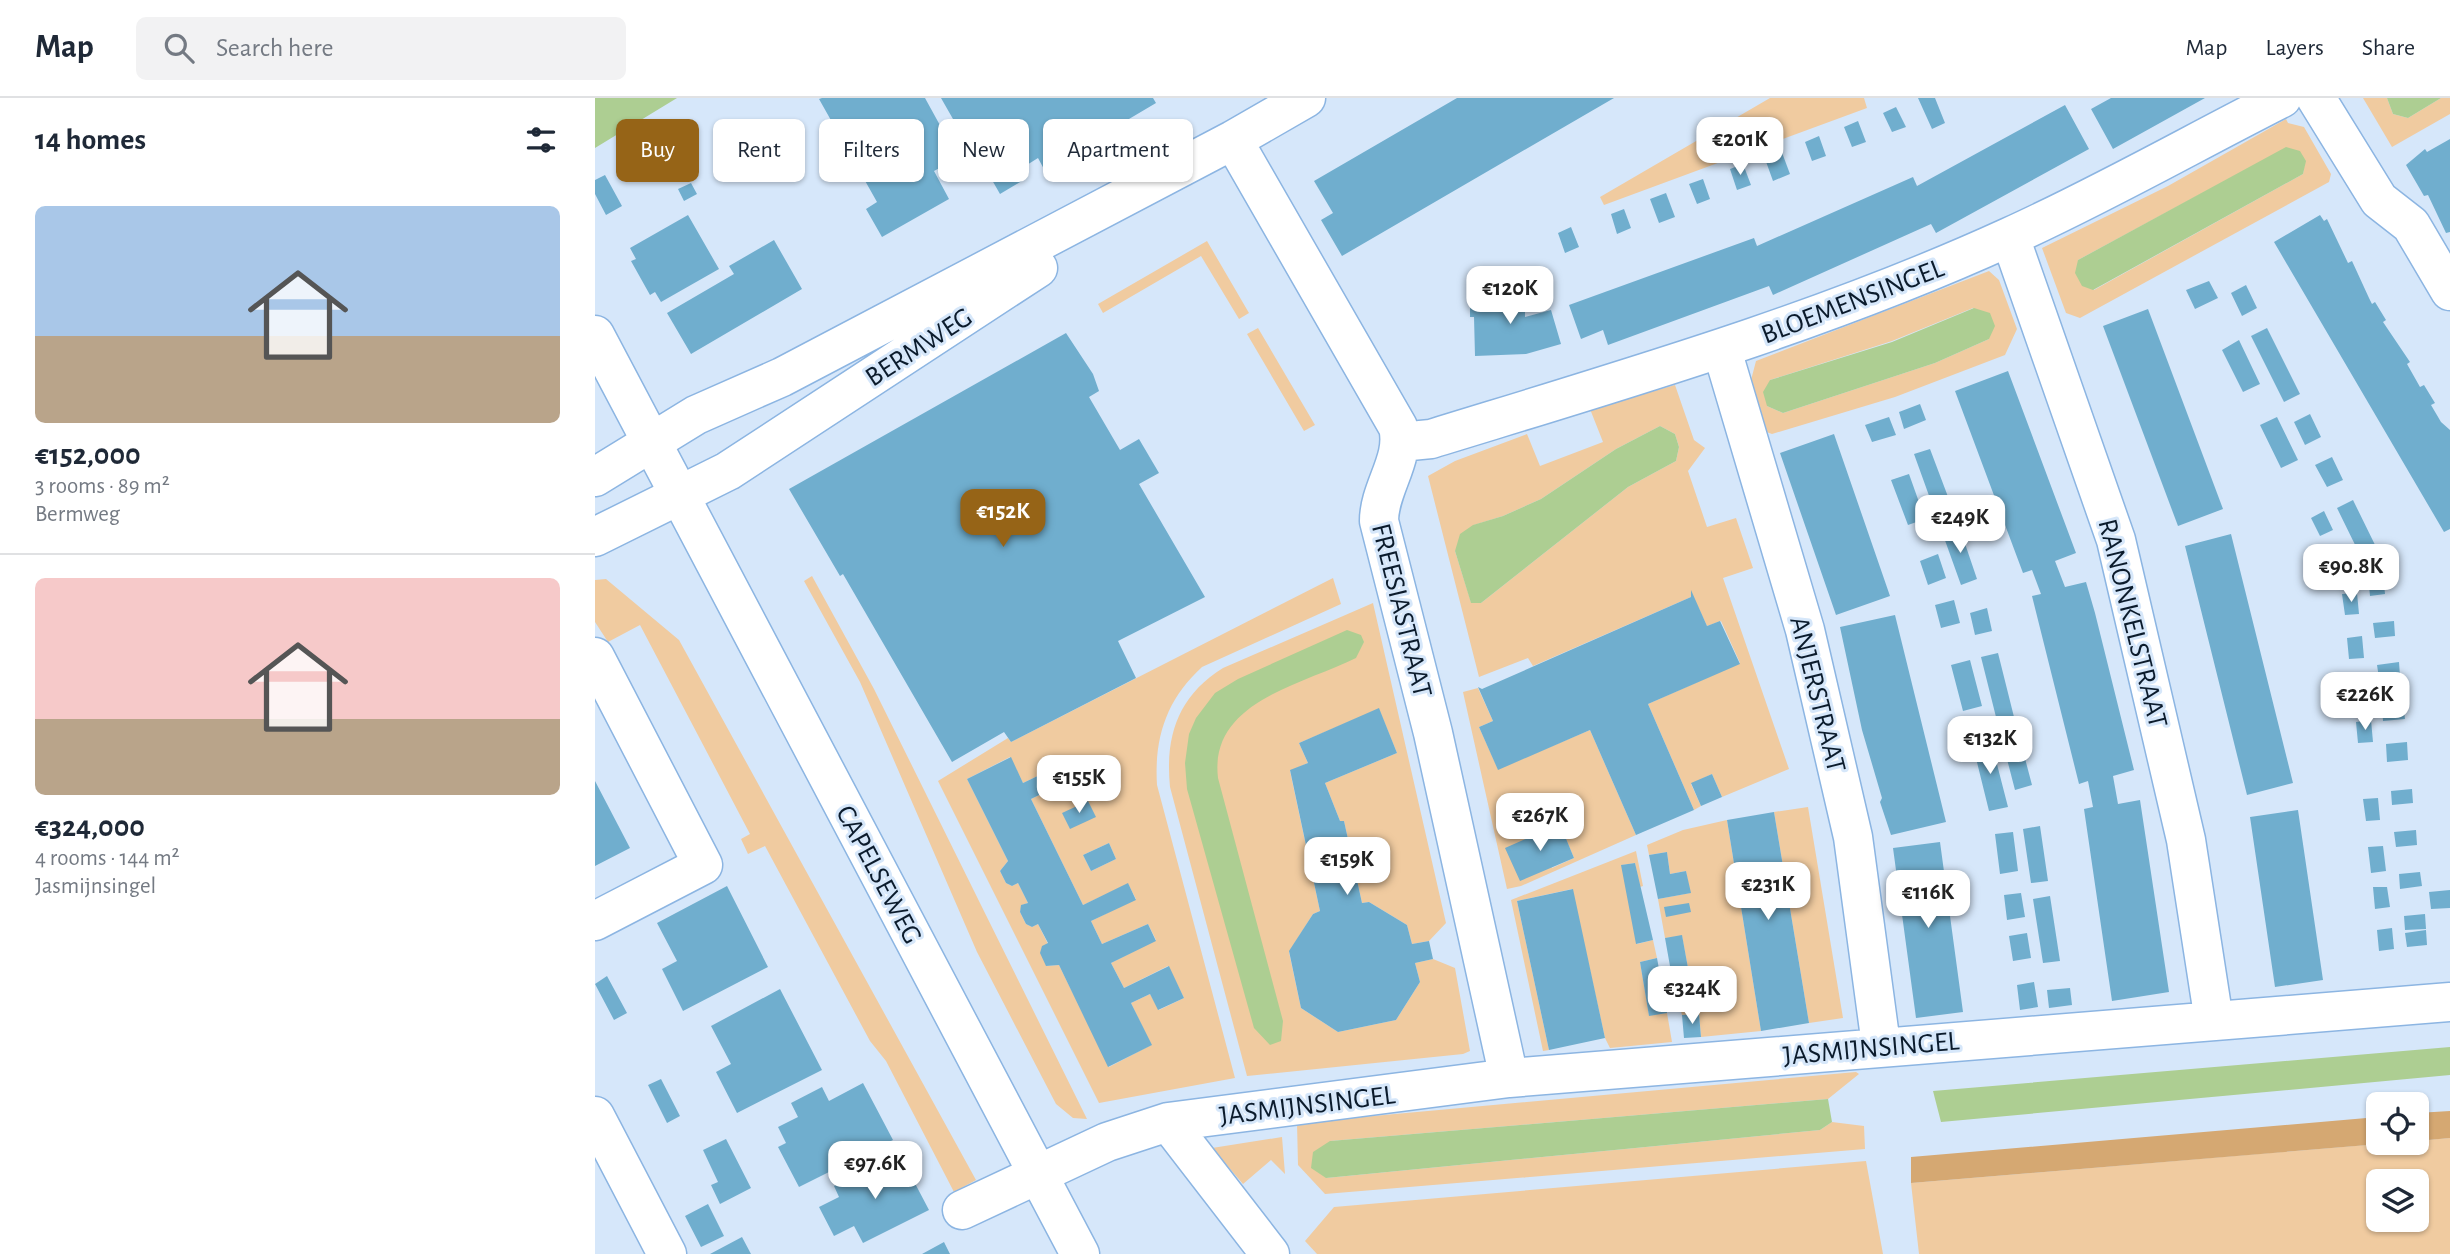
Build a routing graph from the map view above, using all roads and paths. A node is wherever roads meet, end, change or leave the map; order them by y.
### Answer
1 (1306, 98) edge
2 (2282, 98) edge
3 (2316, 98) edge
4 (1233, 140) junction
5 (2010, 237) junction
6 (2450, 291) edge
7 (595, 335) edge
8 (1722, 350) junction
9 (652, 442) junction
10 (1400, 442) junction
11 (595, 477) edge
12 (680, 494) junction
13 (595, 537) edge
14 (595, 657) edge
15 (595, 921) edge
16 (2450, 1002) edge
17 (2214, 1021) junction
18 (1881, 1045) junction
19 (1509, 1078) junction
20 (595, 1115) edge
21 (1168, 1122) junction
22 (1037, 1174) junction
23 (962, 1210) dead end
24 (667, 1254) edge
25 (1080, 1254) edge
26 (1270, 1254) edge

1 - 4 street, BERMWEG
2 - 5 street, BLOEMENSINGEL
3 - 6 street
4 - 9 street, BERMWEG
4 - 10 street
4 - 12 street, BERMWEG
5 - 8 street, BLOEMENSINGEL
5 - 17 street, RANONKELSTRAAT
7 - 9 street, CAPELSEWEG
8 - 10 street, BLOEMENSINGEL
8 - 18 street, ANJERSTRAAT
9 - 11 street, BERMWEG
9 - 12 street, CAPELSEWEG
10 - 19 street, FREESIASTRAAT
12 - 13 street, BERMWEG
12 - 22 street, CAPELSEWEG
14 - 15 street
16 - 17 street, JASMIJNSINGEL
17 - 18 street, JASMIJNSINGEL
18 - 19 street, JASMIJNSINGEL
19 - 21 street, JASMIJNSINGEL
20 - 24 street
21 - 22 street, JASMIJNSINGEL
21 - 26 street, JASMIJNSINGEL
22 - 23 street, JASMIJNSINGEL
22 - 25 street, CAPELSEWEG

